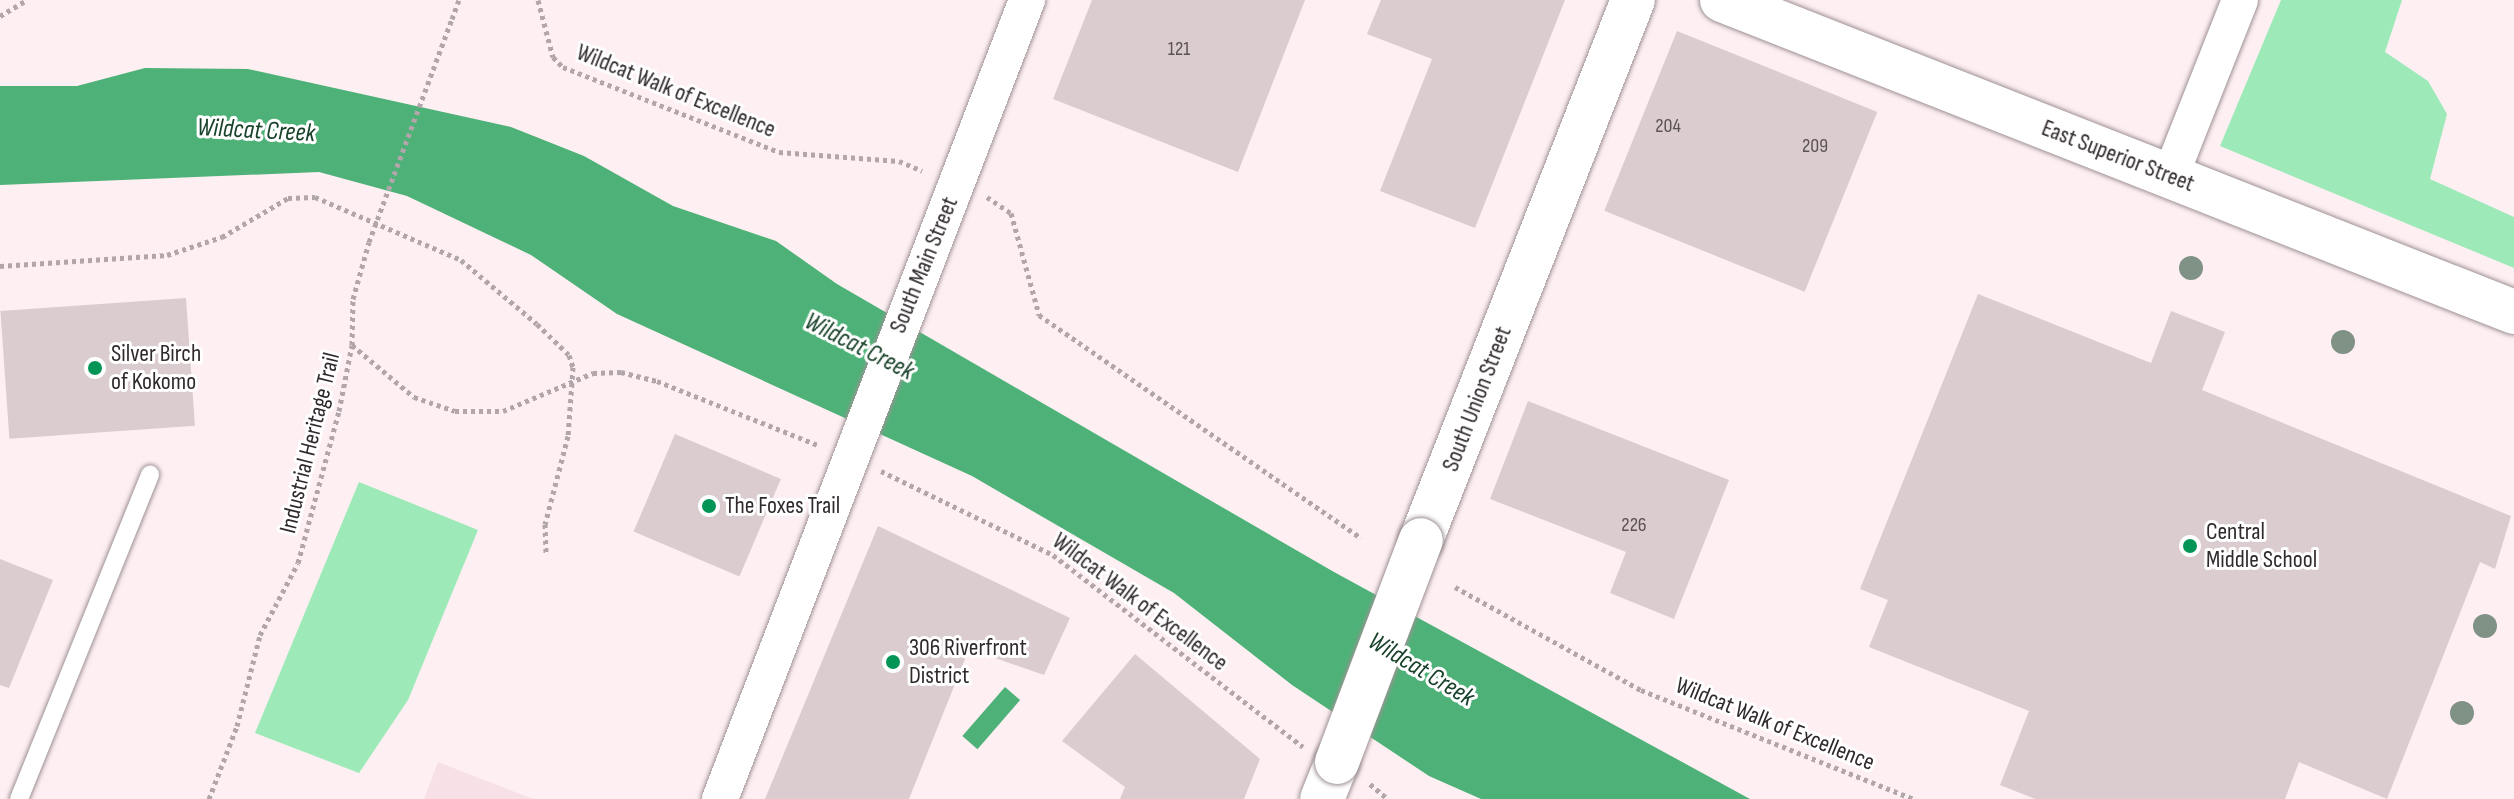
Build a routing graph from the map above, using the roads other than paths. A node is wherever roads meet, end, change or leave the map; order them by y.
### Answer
1 (1027, 0) edge
2 (1633, 0) edge
3 (2240, 0) edge
4 (1735, 2) edge
5 (2170, 177) junction
6 (2514, 312) edge
7 (150, 474) dead end
8 (1329, 781) edge
9 (19, 799) edge
10 (720, 799) edge

1 - 10 street, South Main Street
2 - 8 street, South Union Street, bridge
3 - 5 street
4 - 5 street, East Superior Street
5 - 6 street, East Superior Street
7 - 9 lane

